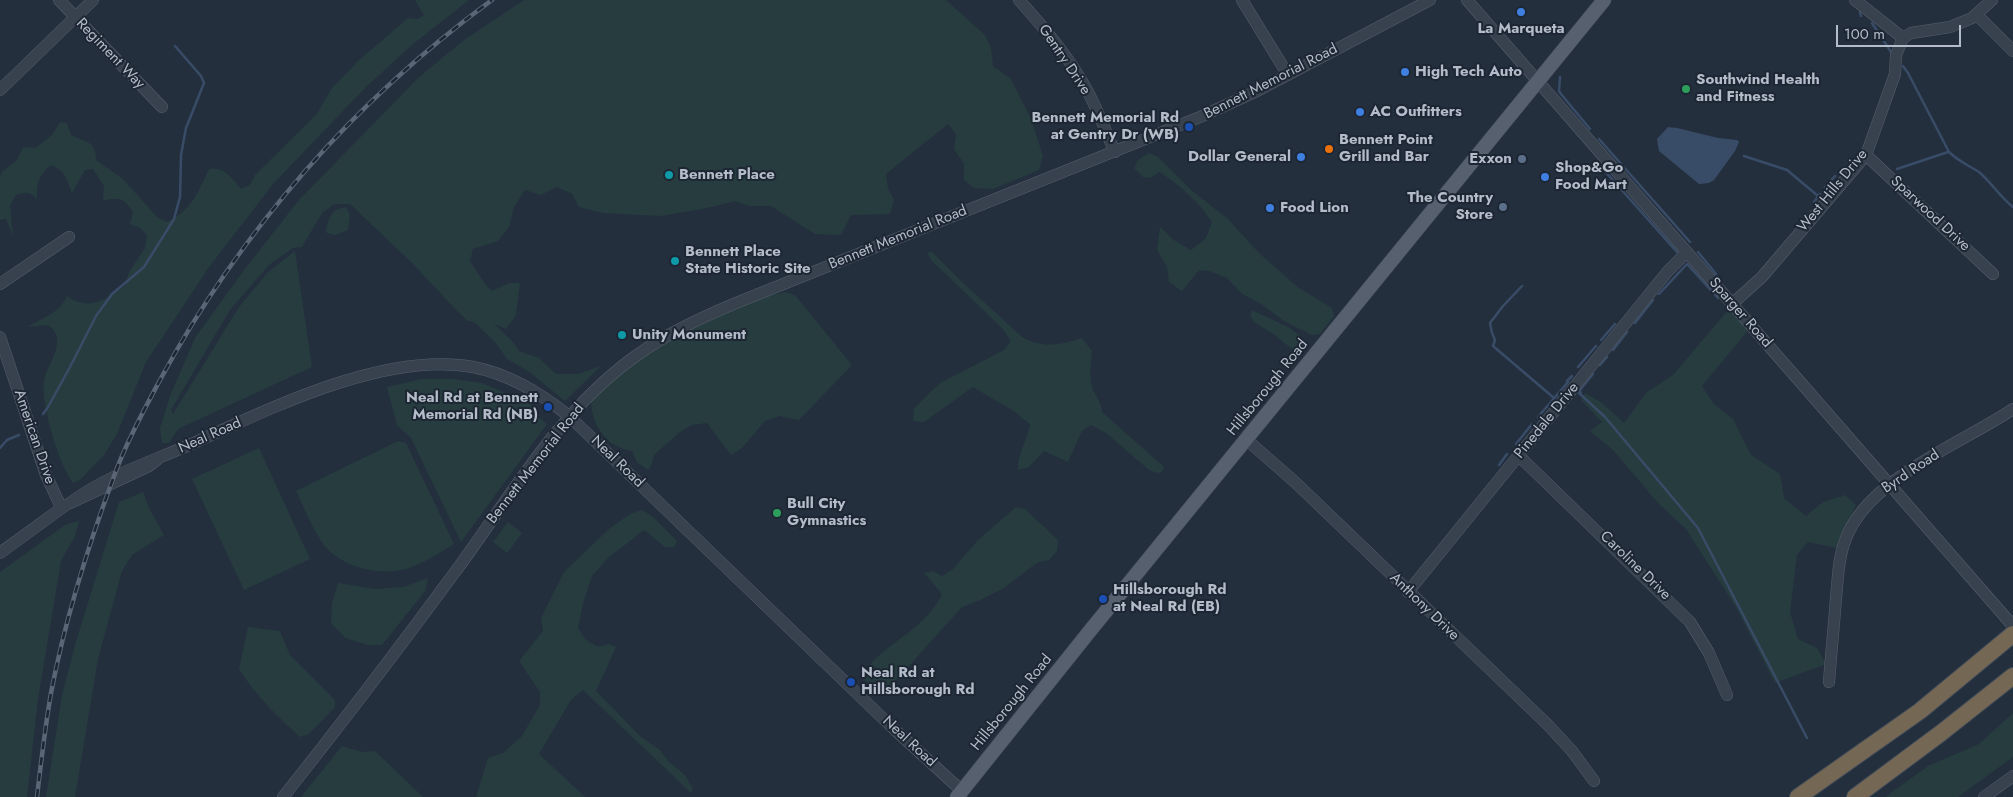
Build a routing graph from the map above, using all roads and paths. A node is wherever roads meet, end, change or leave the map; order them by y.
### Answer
1 (59, 0) edge
2 (93, 0) edge
3 (1019, 0) edge
4 (1242, 0) edge
5 (1430, 0) edge
6 (1467, 0) edge
7 (1604, 0) edge
8 (1855, 0) edge
9 (1992, 0) edge
10 (1977, 15) junction
11 (75, 17) junction
12 (1903, 38) junction
13 (2013, 51) edge
14 (1288, 75) junction
15 (1538, 81) junction
16 (0, 90) edge
17 (162, 107) dead end
18 (1115, 152) junction
19 (1866, 154) junction
20 (69, 237) dead end
21 (1687, 252) junction
22 (1994, 274) dead end
23 (0, 284) edge
24 (1732, 304) junction
25 (0, 337) edge
26 (2013, 409) edge
27 (570, 417) junction
28 (1247, 440) junction
29 (1519, 456) junction
30 (1889, 484) junction
31 (66, 505) junction
32 (0, 553) edge
33 (1408, 592) junction
34 (2013, 626) edge
35 (2013, 634) edge
36 (2013, 676) edge
37 (1829, 682) dead end
38 (1727, 694) dead end
39 (2013, 776) edge
40 (1594, 781) dead end
41 (959, 794) edge
42 (283, 797) edge
43 (1798, 797) edge
44 (1855, 797) edge
45 (1984, 797) edge

1 - 11 street, Regiment Way
2 - 11 street
3 - 18 street, Gentry Drive
4 - 14 street
5 - 14 street, Bennett Memorial Road
6 - 15 street, Sparger Road
7 - 15 main road, Hillsborough Road
8 - 12 street
9 - 10 street
10 - 12 street
10 - 13 street
11 - 16 street
11 - 17 street, Regiment Way
12 - 19 street, West Hills Drive
14 - 18 street, Bennett Memorial Road
15 - 21 street, Sparger Road
15 - 28 main road, Hillsborough Road
18 - 27 street, Bennett Memorial Road
19 - 22 street, Sparwood Drive
19 - 24 street, West Hills Drive
20 - 23 street
21 - 24 street, Sparger Road
21 - 29 street, Pinedale Drive
24 - 30 street, Sparger Road
25 - 31 street, American Drive
26 - 30 street, Byrd Road
27 - 31 street, Neal Road
27 - 41 street, Neal Road
27 - 42 street, Bennett Memorial Road
28 - 33 street, Anthony Drive
28 - 41 main road, Hillsborough Road
29 - 33 street, Pinedale Drive
29 - 38 street, Caroline Drive
30 - 34 street, Sparger Road
30 - 37 street, Byrd Road
31 - 32 street, Neal Road
33 - 40 street, Anthony Drive
35 - 43 highway
36 - 44 highway
39 - 45 street

